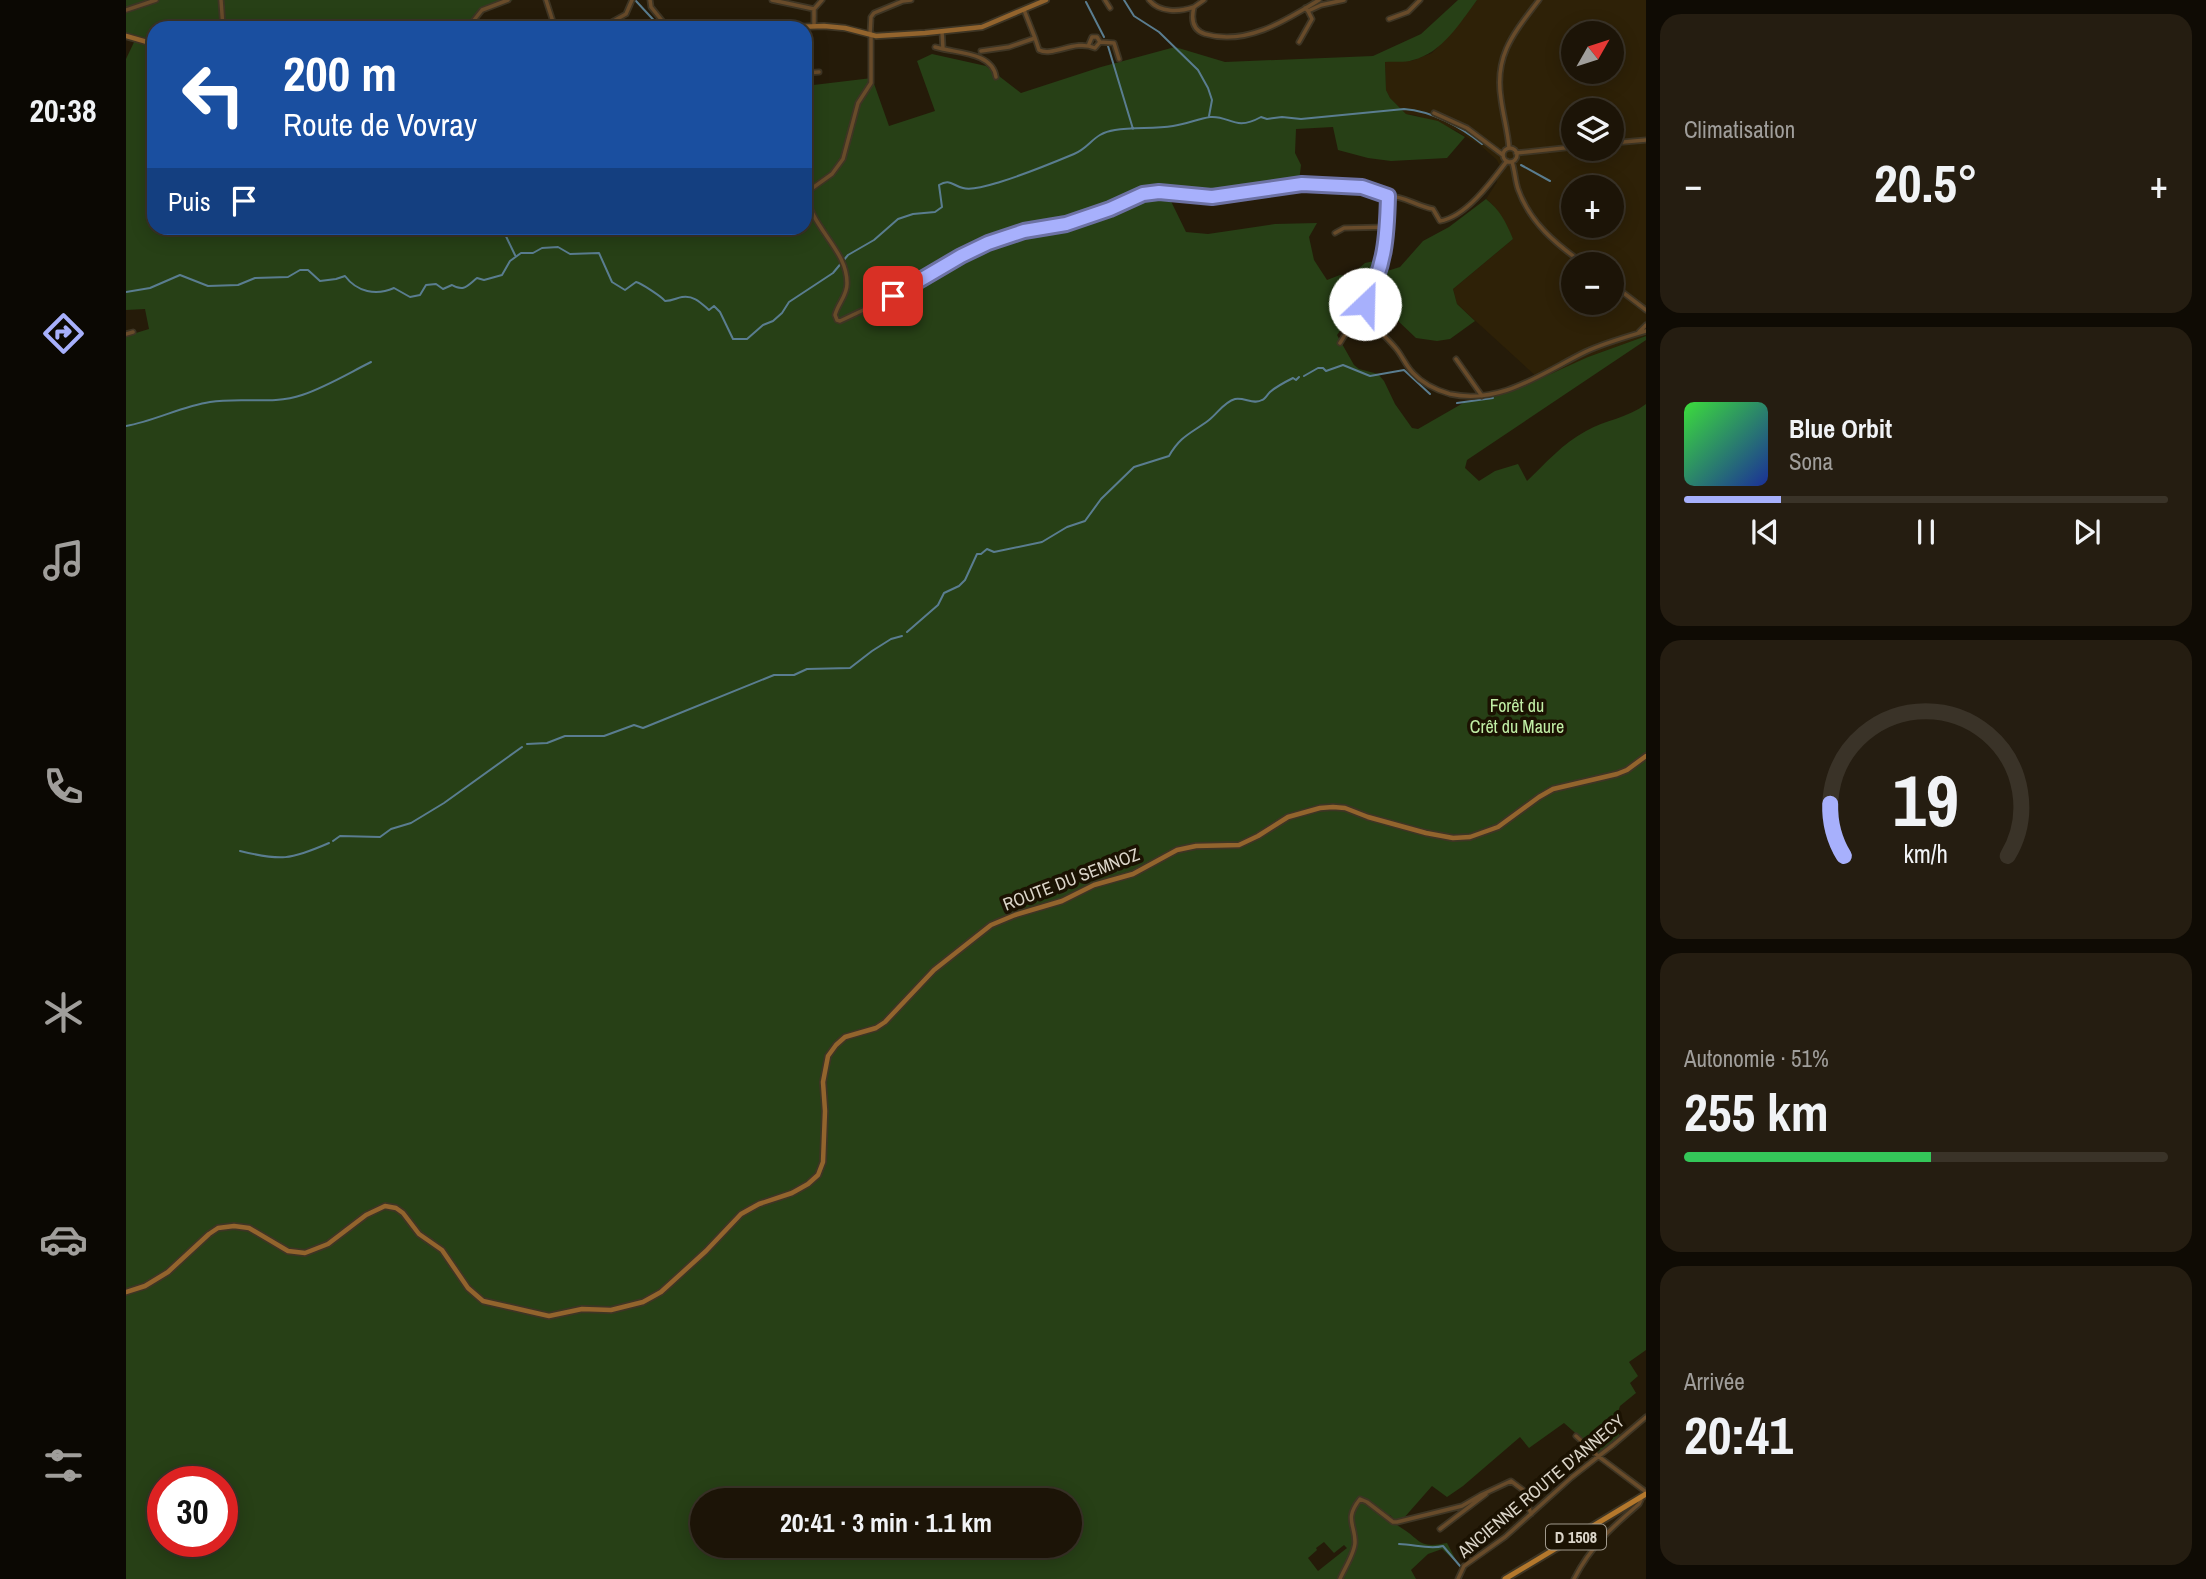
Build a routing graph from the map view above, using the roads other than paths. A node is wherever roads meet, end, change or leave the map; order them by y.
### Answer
1 (156, 0) edge
2 (221, 0) edge
3 (508, 0) edge
4 (546, 0) edge
5 (632, 0) edge
6 (772, 0) edge
7 (822, 0) edge
8 (911, 0) edge
9 (1046, 0) edge
10 (1105, 0) edge
11 (1149, 0) edge
12 (1203, 0) edge
13 (1319, 0) edge
14 (1344, 0) edge
15 (1420, 0) edge
16 (1539, 0) edge
17 (648, 1) edge
18 (1110, 8) dead end
19 (1194, 8) junction
20 (814, 9) junction
21 (126, 10) edge
22 (1024, 10) junction
23 (1307, 10) junction
24 (1389, 19) dead end
25 (222, 21) edge
26 (476, 21) edge
27 (553, 21) edge
28 (614, 21) edge
29 (663, 21) edge
30 (814, 25) joint
31 (942, 31) junction
32 (871, 35) junction
33 (126, 36) edge
34 (1035, 38) junction
35 (147, 42) edge
36 (1299, 42) dead end
37 (935, 47) dead end
38 (943, 49) junction
39 (981, 51) dead end
40 (1119, 59) dead end
41 (812, 72) edge
42 (819, 72) dead end
43 (996, 77) dead end
44 (1434, 114) dead end
45 (1646, 140) edge
46 (1624, 142) edge
47 (1509, 148) junction
48 (1561, 148) edge
49 (1516, 153) junction
50 (1503, 155) junction
51 (1509, 162) junction
52 (812, 188) edge
53 (1388, 196) junction
54 (812, 209) edge
55 (1387, 227) junction
56 (1335, 233) dead end
57 (1568, 252) edge
58 (1624, 293) edge
59 (1646, 308) edge
60 (1364, 310) junction
61 (1646, 326) edge
62 (1646, 331) edge
63 (133, 332) dead end
64 (1637, 333) junction
65 (126, 334) edge
66 (1340, 343) dead end
67 (1456, 359) dead end
68 (1482, 396) junction
69 (1646, 756) edge
70 (126, 1292) edge
71 (1646, 1417) edge
72 (1576, 1436) dead end
73 (1598, 1456) junction
74 (1487, 1493) junction
75 (1644, 1494) edge
76 (1531, 1514) junction
77 (1440, 1529) dead end
78 (1340, 1579) edge
79 (1458, 1579) edge
80 (1505, 1579) edge
81 (1574, 1579) edge

1 - 21 street
2 - 25 street
3 - 26 street
4 - 27 street
5 - 28 street
6 - 20 street
7 - 20 street
8 - 32 street
9 - 22 main road
10 - 18 street
11 - 19 street
12 - 19 street
13 - 23 street
14 - 23 street
15 - 24 street
16 - 47 street
17 - 29 street
19 - 23 street
20 - 30 street
22 - 31 main road
22 - 34 street
23 - 36 street
30 - 32 main road
31 - 32 main road
31 - 38 street
32 - 52 street
33 - 35 main road
34 - 39 street
34 - 40 street
37 - 38 street
38 - 43 street
41 - 42 street
44 - 50 street
45 - 46 street
47 - 49 street
47 - 50 street
48 - 49 street
49 - 51 street
50 - 51 street
51 - 53 street
51 - 57 street
53 - 54 street
53 - 55 street
55 - 56 street
55 - 60 street
58 - 59 street
60 - 66 street
60 - 68 street
61 - 64 street
62 - 64 street
63 - 65 street
64 - 68 street
67 - 68 street
69 - 70 main road, ROUTE DU SEMNOZ
71 - 73 street, ANCIENNE ROUTE D'ANNECY
72 - 73 street
73 - 75 street
73 - 76 street, ANCIENNE ROUTE D'ANNECY
74 - 76 street
74 - 77 street
74 - 78 street
75 - 80 main road, D 1508
75 - 81 street
76 - 79 street, ANCIENNE ROUTE D'ANNECY

